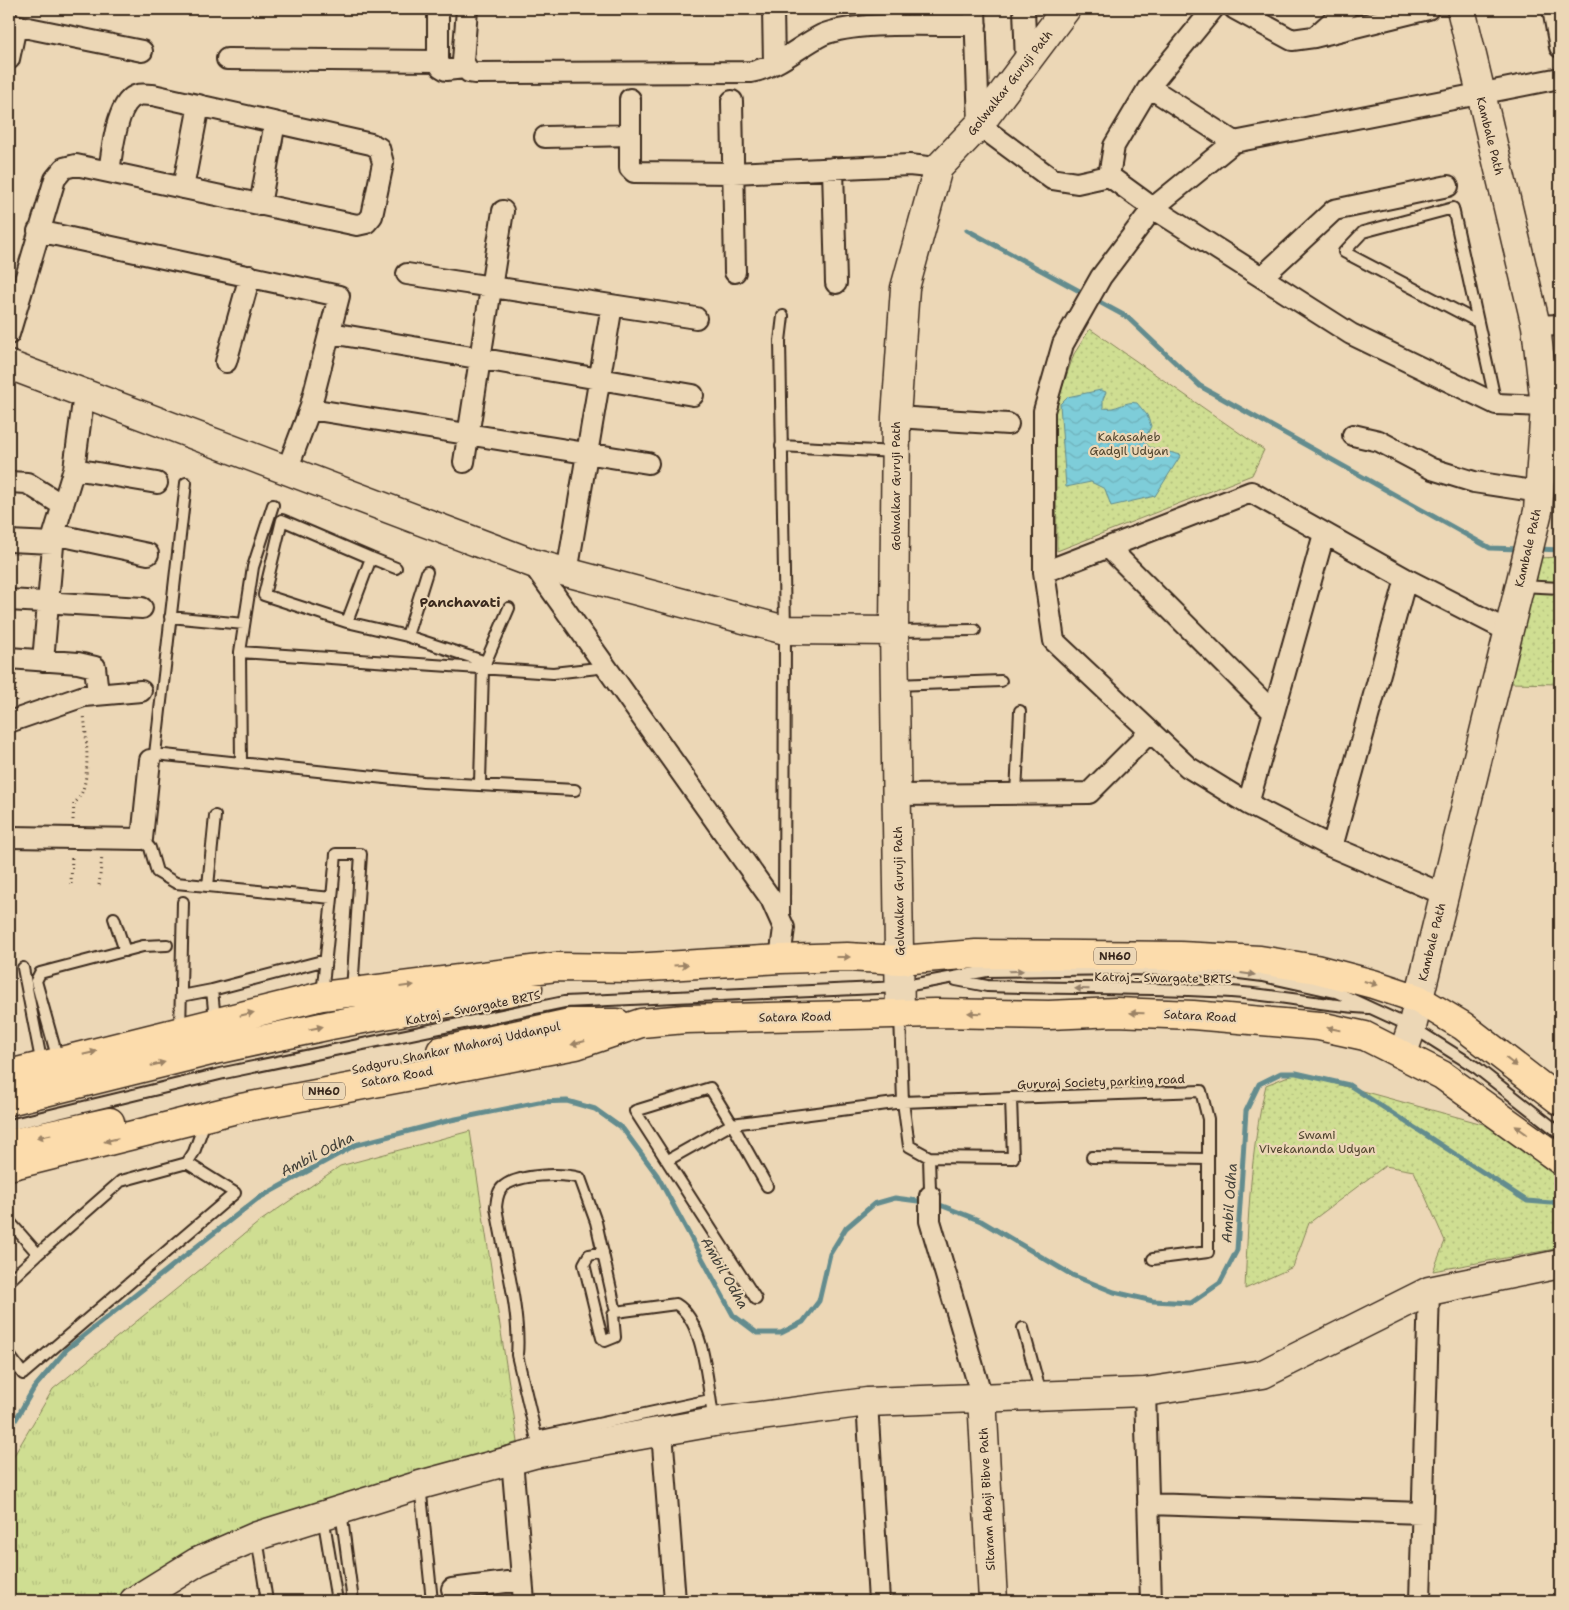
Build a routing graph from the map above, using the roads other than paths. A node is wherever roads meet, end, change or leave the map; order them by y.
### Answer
1 (438, 9) edge
2 (466, 9) edge
3 (773, 9) edge
4 (1024, 9) edge
5 (1066, 9) edge
6 (1212, 9) edge
7 (1235, 9) edge
8 (1346, 9) edge
9 (1428, 9) edge
10 (1461, 9) edge
11 (1553, 9) edge
12 (976, 17) edge
13 (12, 25) edge
14 (1314, 37) junction
15 (1560, 47) edge
16 (142, 51) dead end
17 (9, 59) edge
18 (227, 59) dead end
19 (438, 61) junction
20 (1026, 63) junction
21 (774, 64) junction
22 (465, 68) junction
23 (1560, 78) edge
24 (1149, 87) junction
25 (1480, 95) junction
26 (630, 99) dead end
27 (732, 101) dead end
28 (199, 105) junction
29 (275, 122) junction
30 (979, 125) junction
31 (630, 135) junction
32 (545, 137) dead end
33 (1234, 142) junction
34 (833, 168) junction
35 (938, 168) junction
36 (109, 172) junction
37 (734, 173) junction
38 (1109, 176) junction
39 (1448, 186) dead end
40 (184, 188) junction
41 (260, 205) junction
42 (1153, 208) junction
43 (502, 211) dead end
44 (38, 231) junction
45 (735, 272) dead end
46 (407, 274) dead end
47 (250, 276) junction
48 (1262, 277) junction
49 (836, 283) dead end
50 (491, 287) junction
51 (612, 305) junction
52 (782, 316) dead end
53 (696, 318) dead end
54 (10, 321) edge
55 (1478, 322) junction
56 (1548, 325) edge
57 (330, 333) junction
58 (480, 359) junction
59 (226, 362) dead end
60 (9, 365) edge
61 (600, 379) junction
62 (84, 394) junction
63 (693, 395) dead end
64 (1496, 404) junction
65 (1552, 406) edge
66 (310, 408) junction
67 (896, 417) junction
68 (1008, 424) dead end
69 (468, 434) junction
70 (1353, 435) dead end
71 (781, 446) junction
72 (897, 452) junction
73 (587, 453) junction
74 (464, 462) dead end
75 (648, 463) dead end
76 (74, 469) junction
77 (287, 470) junction
78 (15, 480) edge
79 (186, 483) dead end
80 (157, 484) dead end
81 (1539, 492) junction
82 (62, 505) junction
83 (273, 505) dead end
84 (1324, 534) junction
85 (54, 538) junction
86 (9, 542) edge
87 (1109, 548) junction
88 (148, 554) dead end
89 (371, 558) junction
90 (532, 564) junction
91 (396, 568) dead end
92 (427, 572) dead end
93 (1044, 572) junction
94 (567, 573) junction
95 (1523, 574) junction
96 (1406, 579) junction
97 (1560, 588) edge
98 (9, 600) edge
99 (49, 603) junction
100 (142, 608) dead end
101 (509, 608) dead end
102 (170, 617) junction
103 (347, 622) junction
104 (244, 624) junction
105 (785, 630) junction
106 (975, 630) dead end
107 (894, 631) junction
108 (1508, 632) junction
109 (407, 636) junction
110 (240, 652) junction
111 (43, 661) junction
112 (484, 665) junction
113 (9, 667) edge
114 (607, 667) junction
115 (1001, 681) dead end
116 (895, 685) junction
117 (141, 691) dead end
118 (91, 695) junction
119 (1020, 711) dead end
120 (1273, 712) junction
121 (13, 720) edge
122 (1150, 732) junction
123 (150, 760) dead end
124 (241, 763) junction
125 (480, 783) junction
126 (575, 790) dead end
127 (1016, 794) junction
128 (897, 795) junction
129 (1248, 804) junction
130 (215, 816) dead end
131 (9, 837) edge
132 (142, 839) junction
133 (1332, 847) junction
134 (208, 886) junction
135 (1443, 894) junction
136 (332, 898) junction
137 (183, 902) dead end
138 (114, 918) dead end
139 (784, 928) junction
140 (167, 945) dead end
141 (125, 951) junction
142 (780, 959) junction
143 (326, 960) junction
144 (900, 960) junction
145 (23, 968) dead end
146 (632, 968) junction
147 (950, 979) junction
148 (900, 987) junction
149 (212, 990) junction
150 (352, 992) junction
151 (181, 996) junction
152 (322, 996) junction
153 (1418, 999) junction
154 (1375, 1008) junction
155 (900, 1014) junction
156 (215, 1021) junction
157 (641, 1023) junction
158 (1412, 1027) junction
159 (180, 1030) junction
160 (1403, 1053) junction
161 (50, 1064) junction
162 (9, 1074) edge
163 (1011, 1098) junction
164 (9, 1101) edge
165 (1560, 1101) edge
166 (903, 1102) junction
167 (207, 1116) junction
168 (732, 1124) junction
169 (9, 1125) edge
170 (1560, 1134) edge
171 (9, 1144) edge
172 (929, 1157) junction
173 (1092, 1158) dead end
174 (1207, 1159) junction
175 (668, 1160) junction
176 (1560, 1160) edge
177 (187, 1163) junction
178 (9, 1166) edge
179 (767, 1186) dead end
180 (930, 1193) joint
181 (9, 1221) edge
182 (602, 1252) junction
183 (38, 1254) junction
184 (1153, 1258) dead end
185 (1560, 1264) edge
186 (9, 1281) edge
187 (1430, 1291) junction
188 (756, 1299) dead end
189 (616, 1312) junction
190 (1023, 1328) dead end
191 (9, 1356) edge
192 (1146, 1392) junction
193 (1041, 1396) junction
194 (982, 1398) junction
195 (867, 1402) junction
196 (712, 1411) junction
197 (662, 1432) junction
198 (539, 1445) junction
199 (512, 1460) junction
200 (420, 1485) junction
201 (1148, 1504) junction
202 (332, 1513) junction
203 (1422, 1513) junction
204 (257, 1536) junction
205 (522, 1580) junction
206 (452, 1589) dead end
207 (147, 1597) edge
208 (267, 1601) edge
209 (337, 1601) edge
210 (354, 1601) edge
211 (432, 1601) edge
212 (524, 1601) edge
213 (674, 1601) edge
214 (879, 1601) edge
215 (993, 1601) edge
216 (1151, 1601) edge
217 (1420, 1601) edge

1 - 19 street
2 - 22 street
3 - 21 street
4 - 20 street
5 - 20 street, Golwalkar Guruji Path
6 - 24 street
7 - 14 street
8 - 14 street
9 - 14 street
10 - 25 street, Kambale Path
11 - 15 street
12 - 21 street
12 - 30 street
13 - 16 street
13 - 17 street
18 - 19 street
19 - 22 street
20 - 30 street, Golwalkar Guruji Path
21 - 22 street
23 - 25 street
24 - 33 street
24 - 38 street
25 - 33 street
25 - 56 street, Kambale Path
26 - 31 street
27 - 37 street
28 - 29 street
28 - 36 street
28 - 40 street
29 - 41 street
29 - 41 street
30 - 35 street, Golwalkar Guruji Path
30 - 38 street
31 - 32 street
31 - 37 street
33 - 42 street
34 - 35 street
34 - 37 street
34 - 49 street
35 - 67 street, Golwalkar Guruji Path
36 - 40 street
36 - 44 street
37 - 45 street
38 - 42 street
39 - 48 street
40 - 41 street
42 - 48 street
42 - 93 street
43 - 50 street
44 - 47 street
44 - 54 street
46 - 50 street
47 - 57 street
47 - 59 street
48 - 64 street
50 - 51 street
50 - 58 street
51 - 53 street
51 - 61 street
52 - 71 lane
55 - 55 lane
55 - 64 lane
56 - 65 street, Kambale Path
57 - 58 street
57 - 66 street
58 - 61 street
58 - 69 street
60 - 62 street
61 - 63 street
61 - 73 street
62 - 76 street
62 - 77 street
64 - 65 street
65 - 81 street, Kambale Path
66 - 69 street
66 - 77 street
67 - 68 street
67 - 72 street, Golwalkar Guruji Path
69 - 73 street
69 - 74 street
70 - 81 street
71 - 72 lane
71 - 105 lane
72 - 107 street, Golwalkar Guruji Path
73 - 75 street
73 - 94 street
76 - 80 street
76 - 82 street
77 - 90 street
78 - 82 street
79 - 102 lane
81 - 95 street, Kambale Path
82 - 85 street
83 - 104 lane
84 - 87 street
84 - 96 street
84 - 120 street
85 - 86 street
85 - 88 street
85 - 99 street
87 - 93 street
87 - 120 street
89 - 91 lane
89 - 103 lane
89 - 103 lane
90 - 94 street
90 - 114 street
92 - 109 lane
93 - 122 street
94 - 105 street
95 - 97 lane
95 - 108 street, Kambale Path
96 - 108 street
96 - 133 street
98 - 99 street
99 - 100 street
99 - 111 street
101 - 112 lane
102 - 104 lane
102 - 124 lane
103 - 109 lane
104 - 110 lane
105 - 107 street
105 - 139 lane
106 - 107 lane
107 - 116 street, Golwalkar Guruji Path
108 - 135 street, Kambale Path
109 - 112 lane
110 - 112 lane
110 - 124 lane
111 - 113 street
111 - 118 street
112 - 114 lane
112 - 125 lane
114 - 139 street
115 - 116 lane
116 - 128 street, Golwalkar Guruji Path
117 - 118 street
118 - 121 street
119 - 127 lane
120 - 129 street
122 - 127 street
122 - 129 street
123 - 132 street
124 - 125 lane
125 - 126 lane
127 - 128 street
128 - 144 street, Golwalkar Guruji Path
129 - 133 street
130 - 134 lane
131 - 132 street
132 - 134 lane
133 - 135 street
134 - 136 lane
135 - 153 street, Kambale Path
136 - 143 lane
136 - 150 lane
137 - 151 lane
138 - 141 lane
139 - 142 street
140 - 141 lane
141 - 161 lane
142 -> 144 highway, NH60
146 -> 142 highway, NH60
143 - 149 lane
143 - 152 lane
144 - 148 street, Golwalkar Guruji Path
144 -> 153 highway, NH60
145 - 161 lane
150 -> 146 highway, NH60
164 -> 146 highway
147 - 148 lane, Katraj - Swargate BRTS
154 -> 147 lane, Katraj - Swargate BRTS
147 -> 154 lane, Katraj - Swargate BRTS
148 - 155 street, Golwalkar Guruji Path
148 - 169 lane, Katraj - Swargate BRTS
149 - 151 lane
149 - 156 lane
150 - 152 highway, NH60
151 - 159 lane
156 -> 152 highway, NH60
153 - 158 street, Kambale Path
153 -> 165 highway, NH60
154 - 158 lane, Katraj - Swargate BRTS
155 - 157 highway, Satara Road / NH60
160 -> 155 highway, Satara Road / NH60
155 - 166 lane
156 - 159 highway, NH60
157 -> 167 highway, Satara Road / NH60
157 -> 171 highway, Sadguru Shankar Maharaj Uddanpul
158 - 160 street, Kambale Path
158 - 170 lane, Katraj - Swargate BRTS
161 -> 159 highway, NH60
176 -> 160 highway, Satara Road / NH60
161 - 162 highway, NH60
163 - 166 lane, Gururaj Society parking road
163 - 172 lane
163 - 174 lane, Gururaj Society parking road
166 - 168 lane, Gururaj Society parking road
166 - 172 lane
167 - 177 lane
167 -> 178 highway, Satara Road / NH60
168 - 175 lane
168 - 175 lane
168 - 179 lane
172 - 180 lane
173 - 174 lane
174 - 184 lane, Gururaj Society parking road
175 - 188 lane
177 - 183 lane
177 - 191 lane
180 - 194 street
181 - 183 lane
182 - 189 lane
182 - 189 lane
182 - 198 lane
183 - 186 lane
185 - 187 street
187 - 192 street
187 - 203 street
189 - 196 lane
190 - 193 lane
192 - 193 street
192 - 201 street
193 - 194 street
194 - 195 street
194 - 215 street, Sitaram Abaji Bibve Path
195 - 196 street
195 - 214 street
196 - 197 street
196 - 198 lane
197 - 198 street
197 - 213 street
198 - 199 street
199 - 200 street
199 - 205 street
200 - 202 street
200 - 211 lane
201 - 203 street
201 - 216 street
202 - 204 street
202 - 209 lane
202 - 210 lane
203 - 217 street
204 - 207 street
204 - 208 lane
205 - 206 street
205 - 212 street

